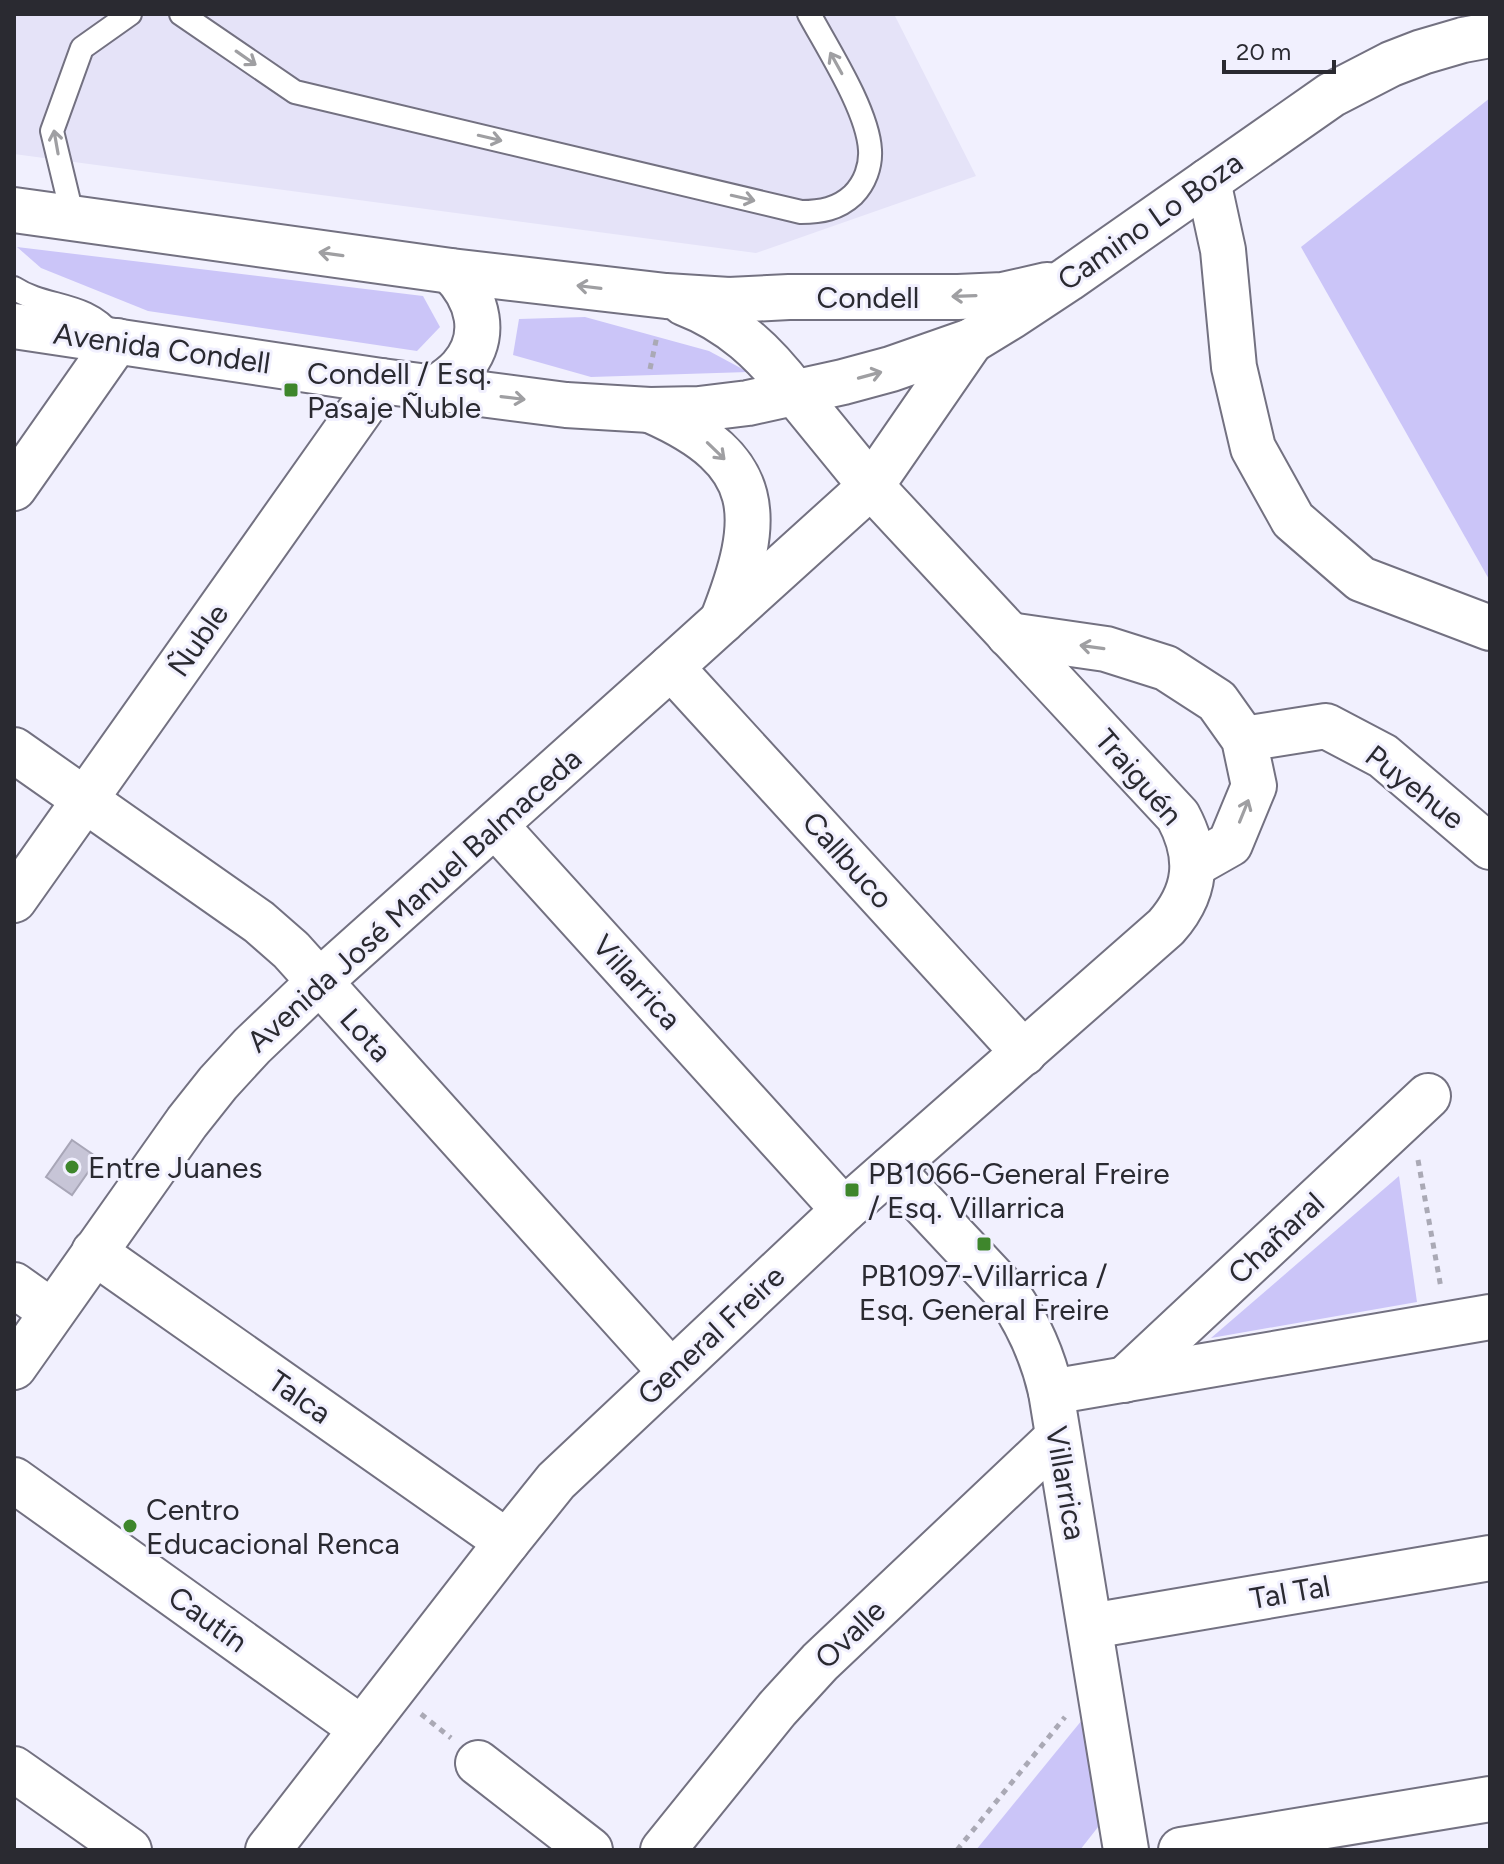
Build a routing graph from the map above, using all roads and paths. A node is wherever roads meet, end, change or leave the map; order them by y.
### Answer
1 (130, 14) edge
2 (181, 14) edge
3 (809, 14) edge
4 (1490, 35) edge
5 (1208, 181) junction
6 (14, 210) edge
7 (73, 218) junction
8 (451, 271) junction
9 (1068, 279) junction
10 (14, 288) edge
11 (666, 296) junction
12 (14, 326) edge
13 (117, 341) junction
14 (971, 341) junction
15 (381, 381) junction
16 (436, 388) junction
17 (795, 393) junction
18 (650, 410) junction
19 (871, 486) junction
20 (14, 488) edge
21 (722, 621) junction
22 (1490, 628) edge
23 (1009, 635) junction
24 (671, 667) junction
25 (1244, 739) junction
26 (14, 750) edge
27 (85, 800) junction
28 (495, 825) junction
29 (1490, 847) edge
30 (1193, 865) junction
31 (14, 900) edge
32 (319, 982) junction
33 (1024, 1053) junction
34 (1419, 1104) joint
35 (891, 1169) junction
36 (844, 1210) junction
37 (94, 1252) junction
38 (14, 1285) edge
39 (52, 1312) junction
40 (1490, 1317) edge
41 (1447, 1324) junction
42 (14, 1367) edge
43 (671, 1372) junction
44 (1124, 1380) junction
45 (1051, 1392) junction
46 (1058, 1437) junction
47 (14, 1480) edge
48 (507, 1542) junction
49 (1490, 1558) edge
50 (1091, 1626) junction
51 (1098, 1675) junction
52 (391, 1692) junction
53 (362, 1729) junction
54 (478, 1763) joint
55 (14, 1769) edge
56 (1490, 1799) edge
57 (1125, 1848) edge
58 (129, 1850) edge
59 (268, 1850) edge
60 (590, 1850) edge
61 (663, 1850) edge
62 (957, 1850) edge
63 (1181, 1850) edge

7 -> 1 lane
2 -> 3 lane
4 - 5 street, Camino Lo Boza
5 - 9 street, Camino Lo Boza
5 - 22 street
6 - 7 street
8 -> 7 street
11 -> 8 street
8 - 16 street
9 -> 11 street, Condell
9 - 14 street, Camino Lo Boza
10 - 13 lane
11 - 17 street, Traiguén
12 - 13 street, Avenida Condell
13 - 15 street, Avenida Condell
13 - 20 street
17 -> 14 street, Avenida Condell
14 - 19 street, Camino Lo Boza
15 - 16 street, Avenida Condell
15 - 27 street, Ñuble
16 -> 18 street, Avenida Condell
17 - 18 street, Avenida Condell
17 - 19 street, Traiguén
18 -> 21 street
19 - 21 street, Avenida José Manuel Balmaceda
19 - 23 street, Traiguén
21 - 24 street, Avenida José Manuel Balmaceda
25 -> 23 street, Traiguén
23 - 30 street, Traiguén
24 - 28 street, Avenida José Manuel Balmaceda
24 - 33 street, Callbuco
25 - 29 street, Puyehue
30 -> 25 street, Traiguén
26 - 27 street, Lota
27 - 31 street, Ñuble
27 - 32 street, Lota
28 - 32 street, Avenida José Manuel Balmaceda
28 - 36 street, Villarrica
30 - 33 street, General Freire
32 - 37 street, Avenida José Manuel Balmaceda
32 - 43 street, Lota
33 - 35 street, General Freire
34 - 41 path
34 - 44 street, Chañaral
35 - 36 street, General Freire
35 - 45 street, Villarrica
36 - 43 street, General Freire
37 - 39 street, Avenida José Manuel Balmaceda
37 - 48 street, Talca
38 - 39 street
39 - 42 street, Avenida José Manuel Balmaceda
40 - 41 street
41 - 44 street
43 - 48 street, General Freire
44 - 45 street
45 - 46 street, Villarrica
46 - 50 street, Villarrica
46 - 61 street, Ovalle
47 - 53 street, Cautín
48 - 52 street, General Freire
49 - 50 street, Tal Tal
50 - 51 street, Villarrica
51 - 57 street, Villarrica
51 - 62 path
52 - 53 street, General Freire
52 - 54 path
53 - 59 street, General Freire
54 - 60 street
55 - 58 street
56 - 63 street

